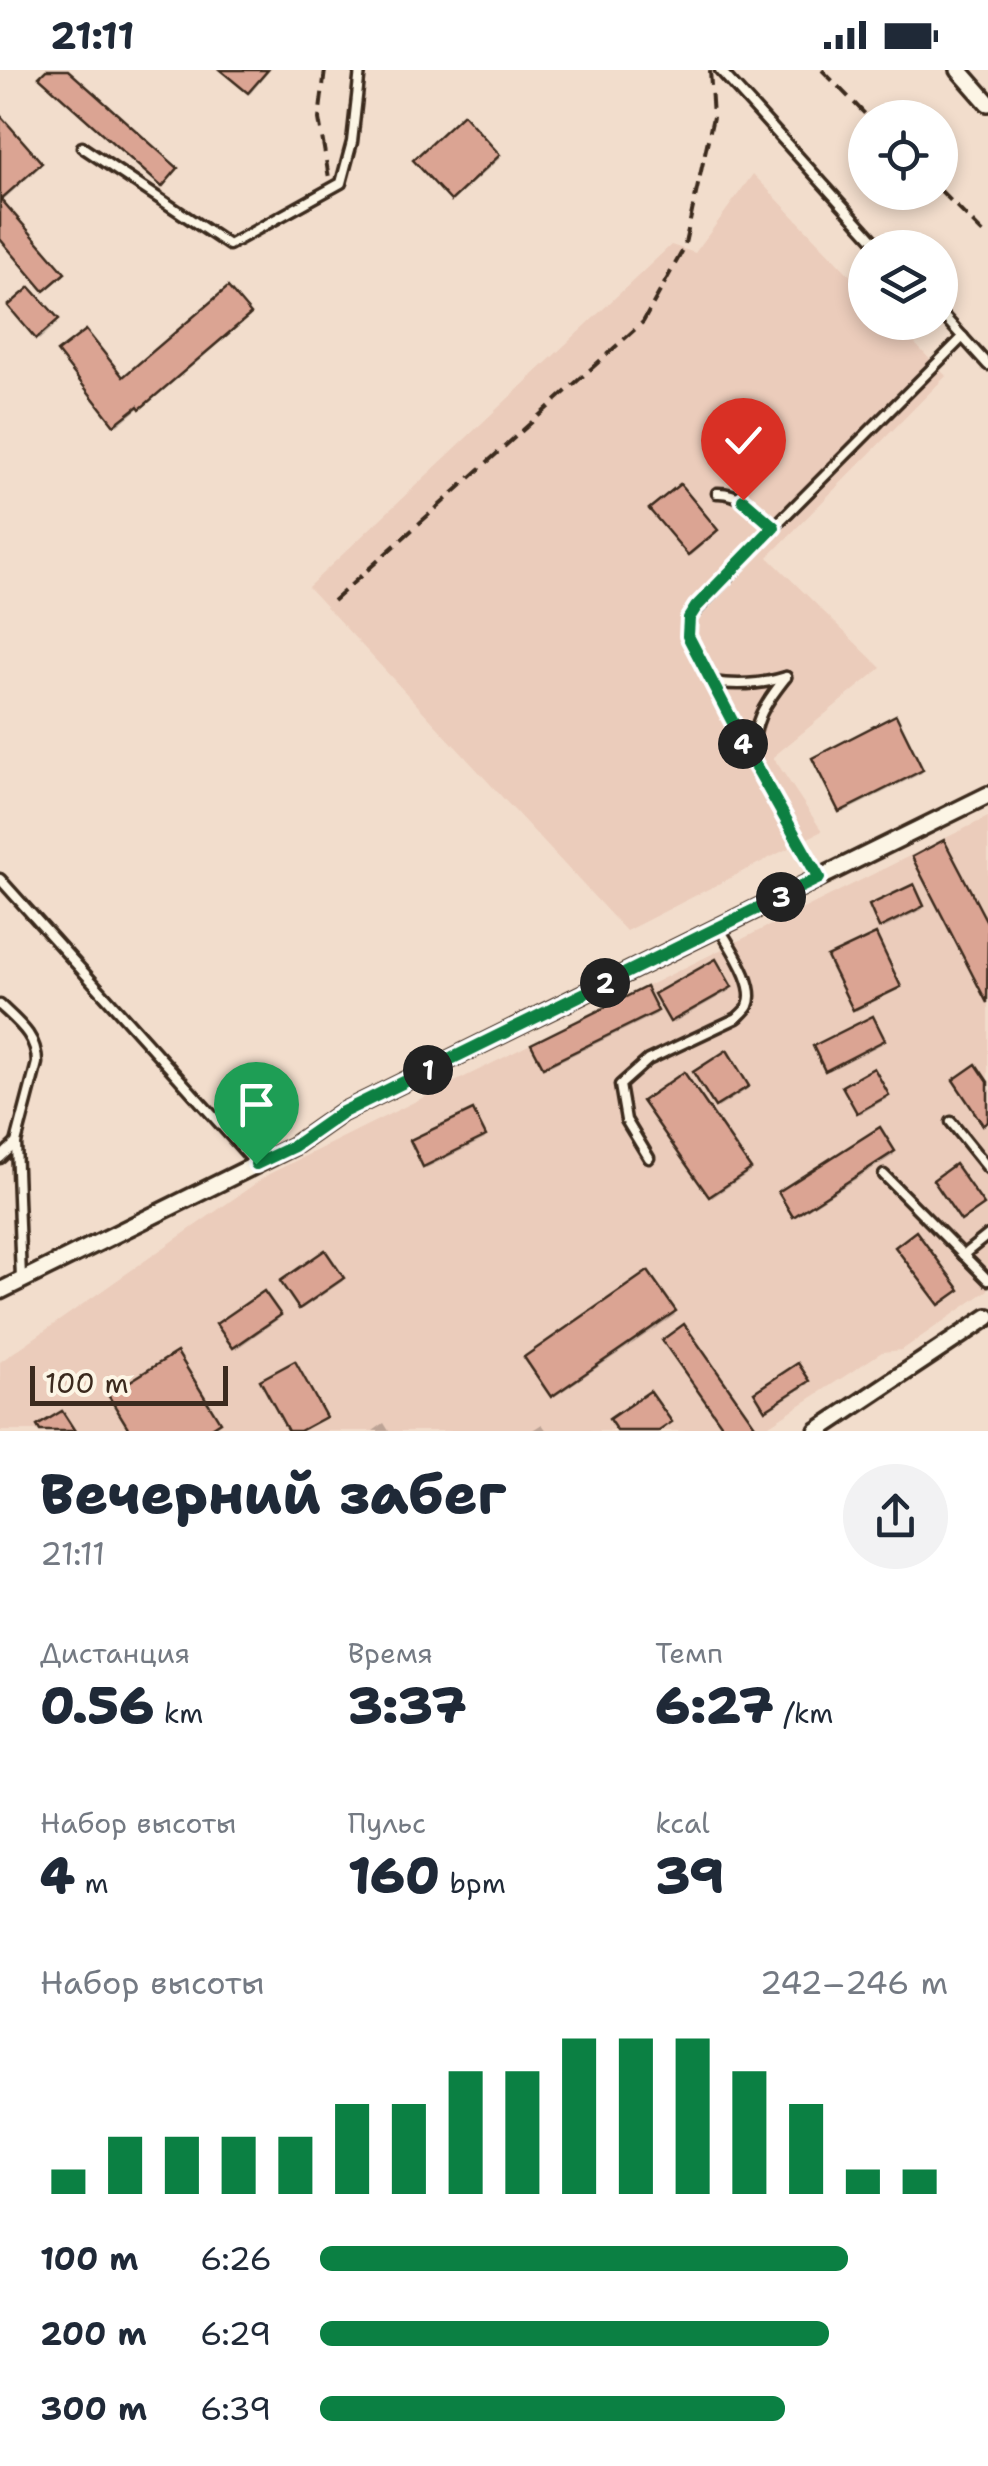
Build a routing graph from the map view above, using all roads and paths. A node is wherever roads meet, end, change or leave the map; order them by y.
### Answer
1 (360, 70) edge
2 (720, 70) edge
3 (958, 70) edge
4 (988, 103) edge
5 (82, 147) dead end
6 (865, 230) edge
7 (958, 332) edge
8 (963, 337) junction
9 (988, 365) edge
10 (716, 493) dead end
11 (774, 527) junction
12 (712, 682) junction
13 (754, 763) junction
14 (988, 795) edge
15 (819, 878) junction
16 (0, 879) edge
17 (719, 927) junction
18 (0, 1005) edge
19 (951, 1122) dead end
20 (16, 1143) junction
21 (0, 1158) edge
22 (649, 1158) dead end
23 (256, 1164) junction
24 (988, 1168) edge
25 (884, 1176) dead end
26 (988, 1235) edge
27 (964, 1255) junction
28 (21, 1280) junction
29 (988, 1280) edge
30 (0, 1290) edge
31 (988, 1317) edge
32 (818, 1431) edge

1 - 5 lane
2 - 6 lane
3 - 4 street
7 - 8 lane
8 - 9 lane
8 - 11 lane
10 - 11 lane
11 - 12 lane
12 - 13 lane
12 - 13 lane
13 - 15 lane
14 - 15 street
15 - 17 street
16 - 23 lane
17 - 22 lane
17 - 23 street
18 - 20 lane
19 - 24 lane
20 - 21 lane
20 - 28 lane
23 - 28 street
25 - 27 lane
26 - 27 lane
27 - 29 lane
28 - 30 street
31 - 32 street

